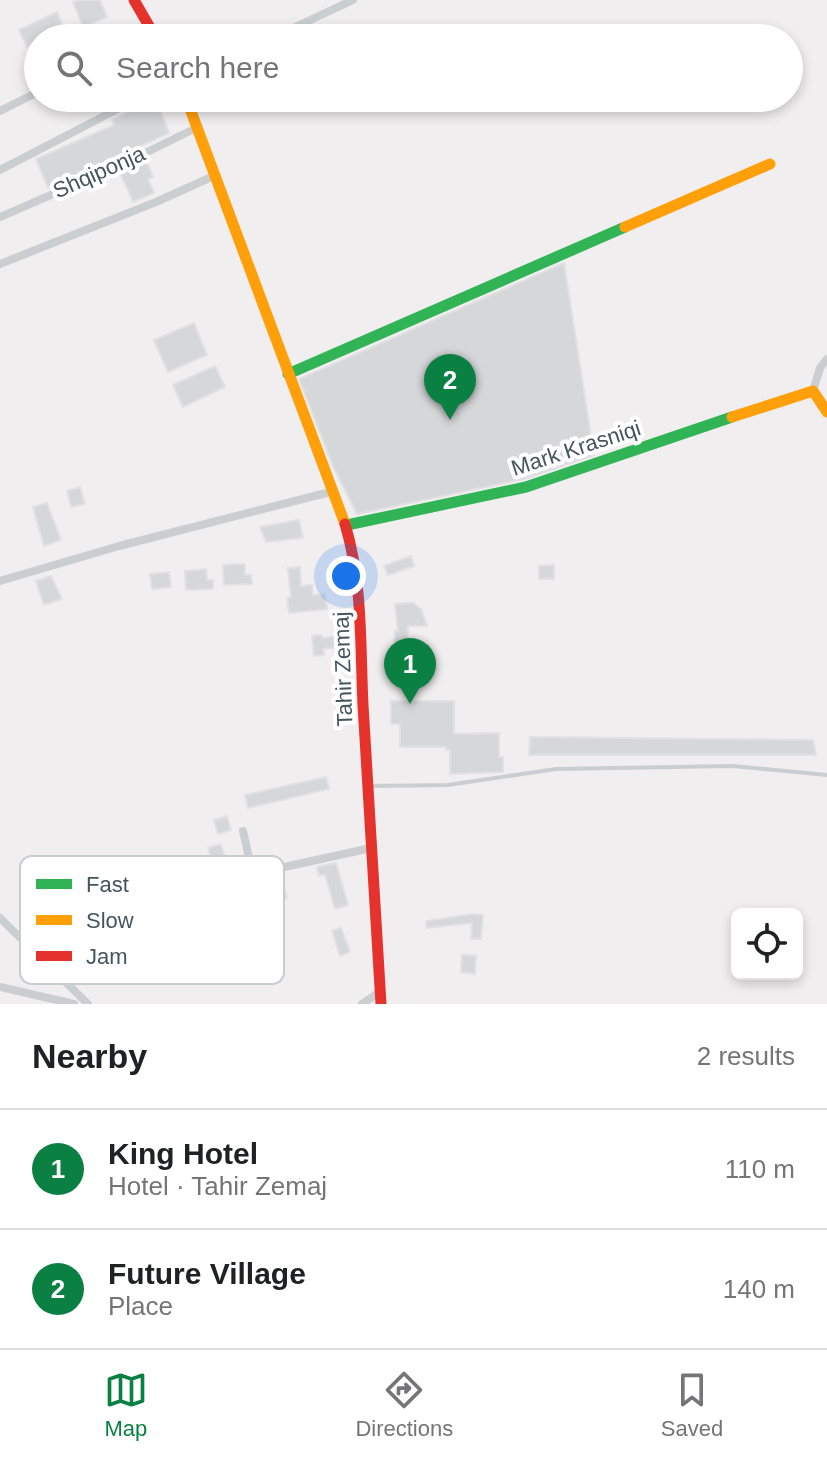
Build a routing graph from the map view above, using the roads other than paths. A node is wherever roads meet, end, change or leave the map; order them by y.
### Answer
1 (134, 0) edge
2 (353, 0) edge
3 (146, 24) edge
4 (302, 24) edge
5 (24, 99) edge
6 (0, 111) edge
7 (112, 112) edge
8 (192, 112) edge
9 (198, 127) junction
10 (770, 164) dead end
11 (0, 170) edge
12 (216, 175) junction
13 (0, 217) edge
14 (0, 264) edge
15 (827, 359) edge
16 (288, 374) junction
17 (813, 391) junction
18 (827, 412) edge
19 (334, 491) junction
20 (347, 525) junction
21 (0, 581) edge
22 (827, 775) edge
23 (368, 786) junction
24 (243, 831) dead end
25 (371, 848) junction
26 (249, 856) edge
27 (284, 867) edge
28 (0, 918) edge
29 (20, 938) edge
30 (68, 984) edge
31 (0, 987) edge
32 (382, 990) junction
33 (74, 1004) edge
34 (88, 1004) edge
35 (362, 1004) edge
36 (381, 1004) edge

1 - 3 street
2 - 4 street
5 - 6 street
7 - 11 street
8 - 9 street, Tahir Zemaj
9 - 12 street, Tahir Zemaj
9 - 13 street, Shqiponja
10 - 16 street
12 - 14 street
12 - 16 street, Tahir Zemaj
15 - 17 street
16 - 19 street, Tahir Zemaj
17 - 18 street
17 - 20 street, Mark Krasniqi
19 - 20 street, Tahir Zemaj
19 - 21 street
20 - 23 street, Tahir Zemaj
22 - 23 lane
23 - 25 street, Tahir Zemaj
24 - 26 street
25 - 27 street
25 - 32 street, Tahir Zemaj
28 - 29 street
30 - 34 street
31 - 33 street
32 - 35 street
32 - 36 street, Tahir Zemaj

